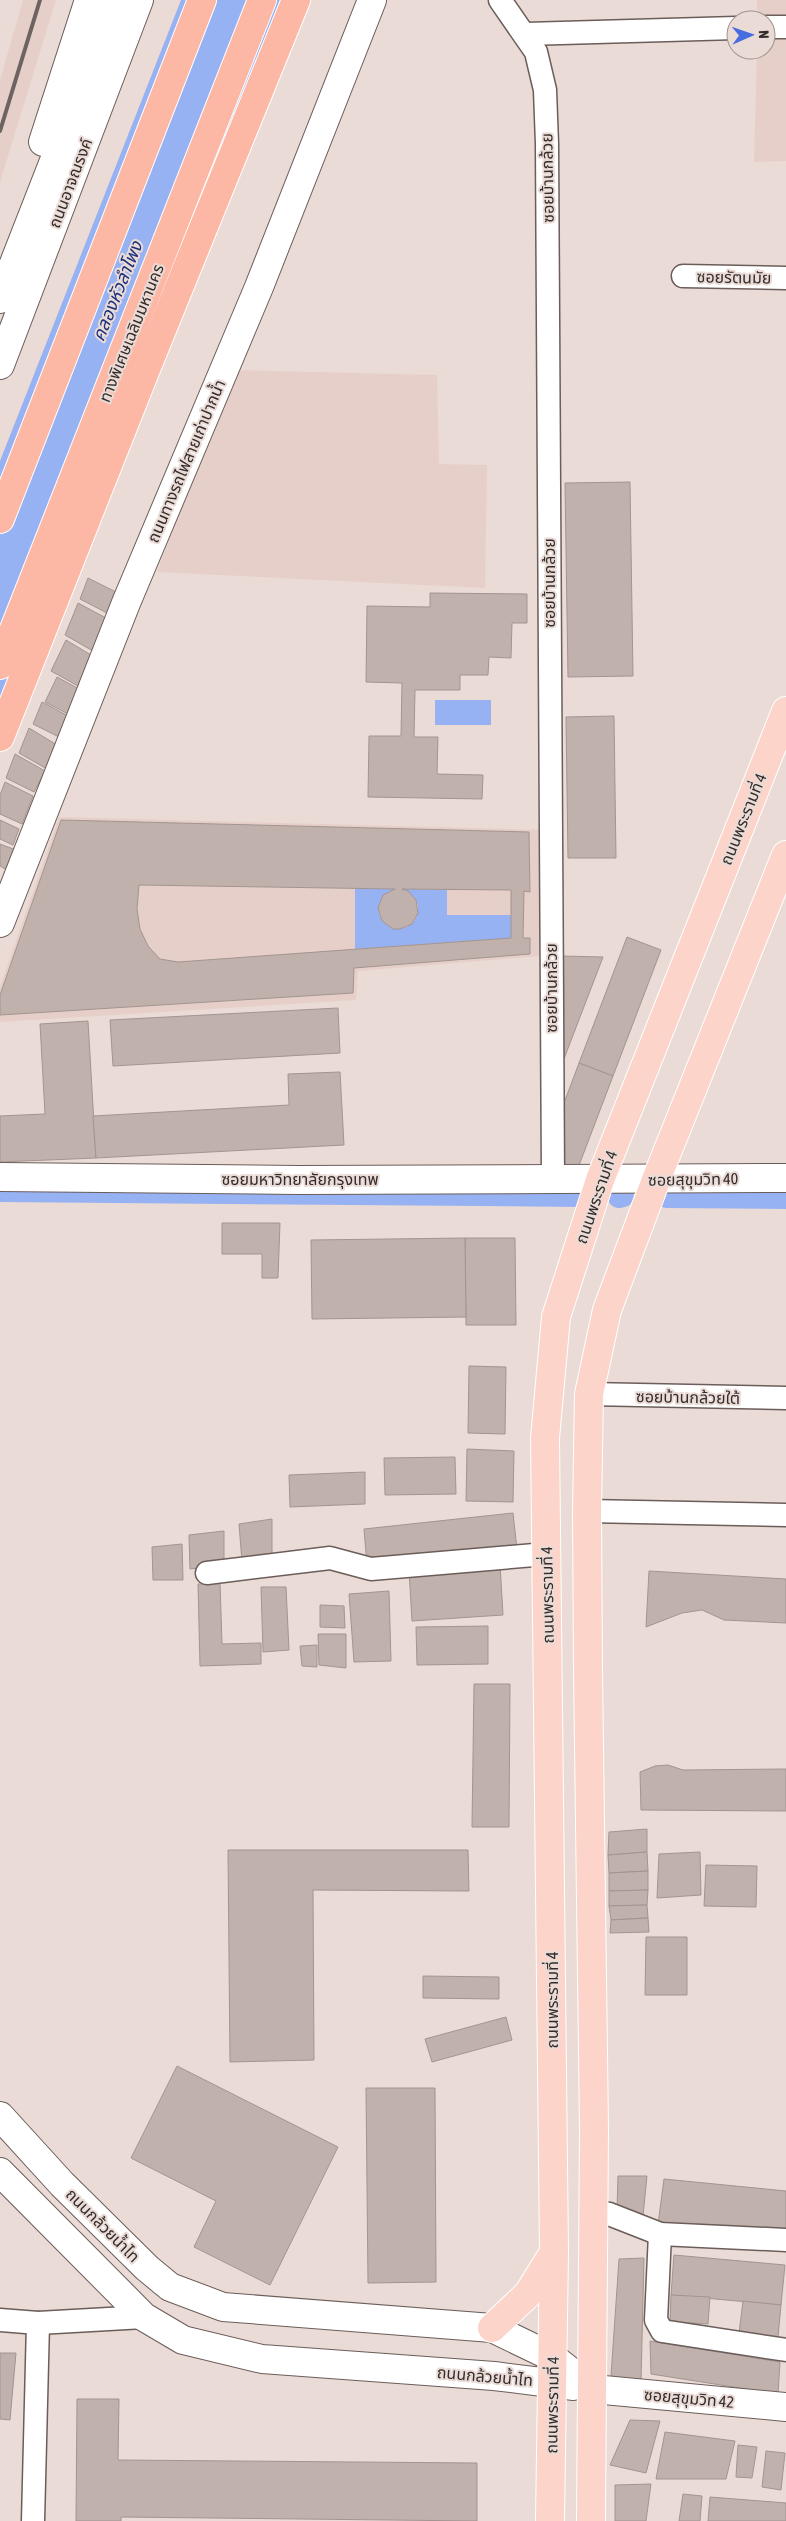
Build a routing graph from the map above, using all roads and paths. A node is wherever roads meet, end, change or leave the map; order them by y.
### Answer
1 (89, 0) edge
2 (117, 0) edge
3 (139, 0) edge
4 (202, 0) edge
5 (262, 0) edge
6 (296, 0) edge
7 (372, 0) edge
8 (500, 0) edge
9 (726, 28) edge
10 (526, 34) junction
11 (683, 276) dead end
12 (786, 278) edge
13 (0, 287) edge
14 (0, 299) edge
15 (0, 365) edge
16 (0, 519) edge
17 (0, 665) edge
18 (786, 711) edge
19 (0, 737) edge
20 (786, 855) edge
21 (0, 923) edge
22 (0, 1177) edge
23 (786, 1178) edge
24 (553, 1179) junction
25 (600, 1180) junction
26 (656, 1180) junction
27 (590, 1394) junction
28 (786, 1398) edge
29 (587, 1511) junction
30 (786, 1515) edge
31 (546, 1554) junction
32 (207, 1573) dead end
33 (0, 2116) edge
34 (0, 2172) edge
35 (594, 2212) junction
36 (660, 2234) junction
37 (786, 2240) edge
38 (554, 2252) junction
39 (170, 2287) junction
40 (144, 2317) junction
41 (0, 2320) edge
42 (38, 2323) junction
43 (492, 2328) junction
44 (786, 2350) edge
45 (552, 2370) junction
46 (593, 2389) junction
47 (786, 2407) edge
48 (34, 2521) edge
49 (550, 2521) edge
50 (591, 2521) edge

1 - 13 main road
2 - 14 main road, ถนนอาจณรงค์
3 - 15 main road, ถนนอาจณรงค์
4 - 16 highway
5 - 17 highway, ทางพิเศษเฉลิมมหานคร
6 - 19 highway
7 - 21 main road, ถนนทางรถไฟสายเก่าปากน้ำ
8 - 10 street, ซอยบ้านกล้วย
9 - 10 street
10 - 24 street, ซอยบ้านกล้วย
11 - 12 street, ซอยรัตนมัย
18 - 25 main road, ถนนพระรามที่ 4
20 - 26 main road
22 - 24 main road, ซอยมหาวิทยาลัยกรุงเทพ
23 - 26 main road, ซอยสุขุมวิท 40
24 - 25 main road, ซอยมหาวิทยาลัยกรุงเทพ
25 - 26 main road, ซอยสุขุมวิท 40
25 - 31 main road, ถนนพระรามที่ 4
26 - 27 main road
27 - 28 street, ซอยบ้านกล้วยใต้
27 - 29 main road
29 - 30 street
29 - 35 main road
31 - 32 street
31 - 38 main road, ถนนพระรามที่ 4
33 - 39 main road, ถนนกล้วยน้ำไท
34 - 40 main road, ถนนกล้วยน้ำไท
35 - 36 street
35 - 46 main road
36 - 37 street
36 - 44 street
38 - 43 main road
38 - 45 main road, ถนนพระรามที่ 4
39 - 40 main road
39 - 43 main road, ถนนกล้วยน้ำไท
40 - 42 street
40 - 45 main road, ถนนกล้วยน้ำไท
41 - 42 street
42 - 48 street
43 - 45 main road, ถนนกล้วยน้ำไท
45 - 46 main road, ถนนกล้วยน้ำไท
45 - 49 main road, ถนนพระรามที่ 4
46 - 47 main road, ซอยสุขุมวิท 42
46 - 50 main road

